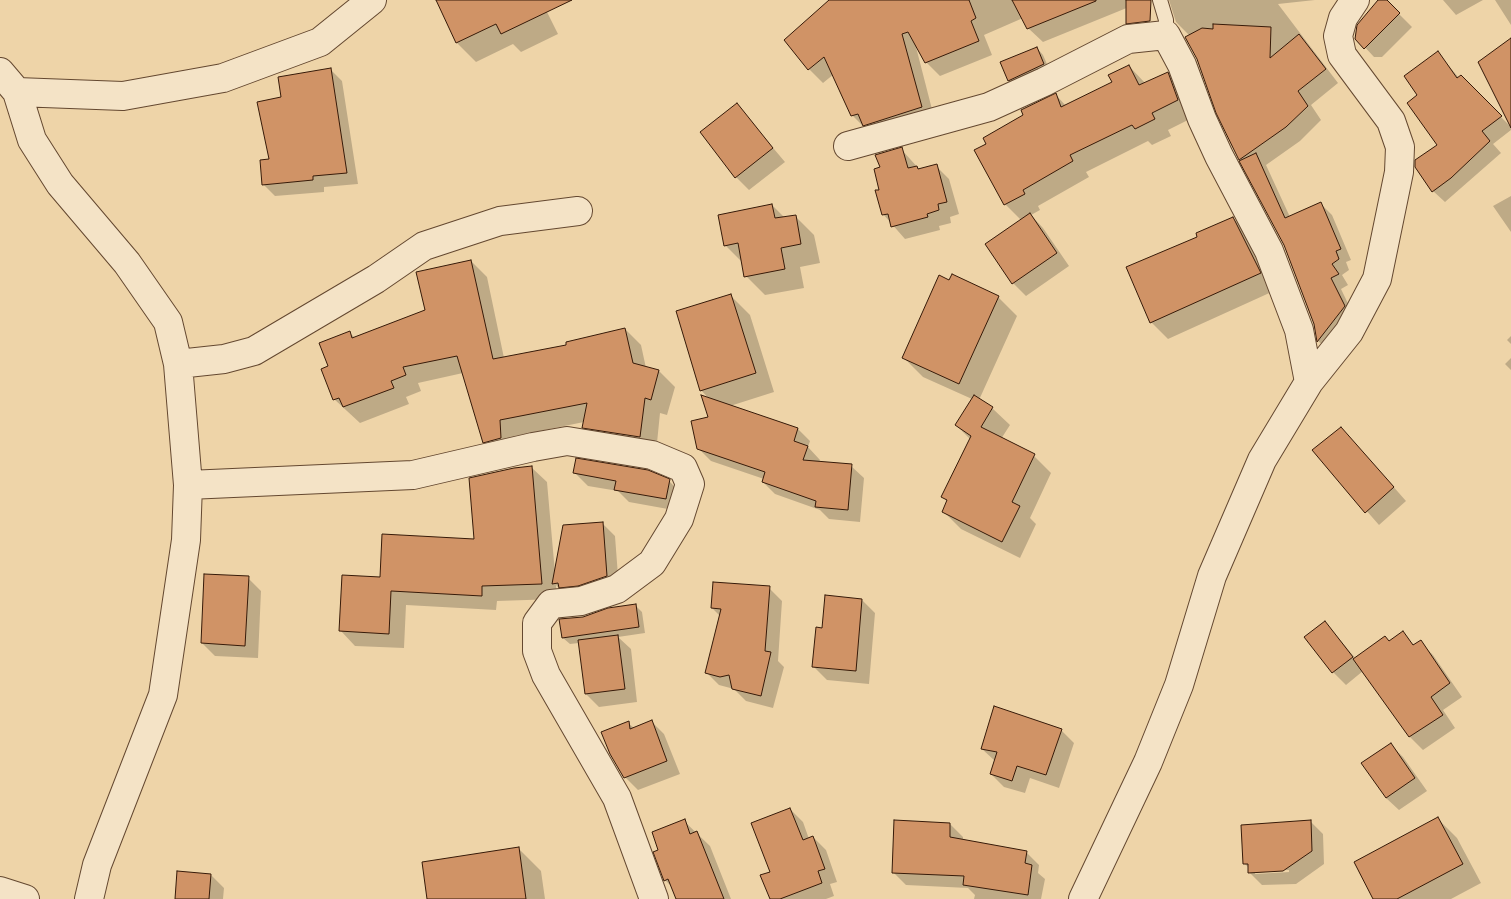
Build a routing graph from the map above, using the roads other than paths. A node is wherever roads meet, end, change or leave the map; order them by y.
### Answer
1 (372, 0) edge
2 (1160, 0) edge
3 (1355, 0) edge
4 (1166, 35) junction
5 (8, 82) edge
6 (848, 146) dead end
7 (578, 211) dead end
8 (178, 364) junction
9 (1309, 382) junction
10 (188, 485) junction
11 (0, 891) edge
12 (25, 899) edge
13 (89, 899) edge
14 (654, 899) edge
15 (1083, 899) edge

1 - 5 street
2 - 4 lane
3 - 9 street
4 - 6 street
4 - 9 street
5 - 8 street
7 - 8 street
8 - 10 street
9 - 15 street
10 - 13 street
10 - 14 street
11 - 12 street

